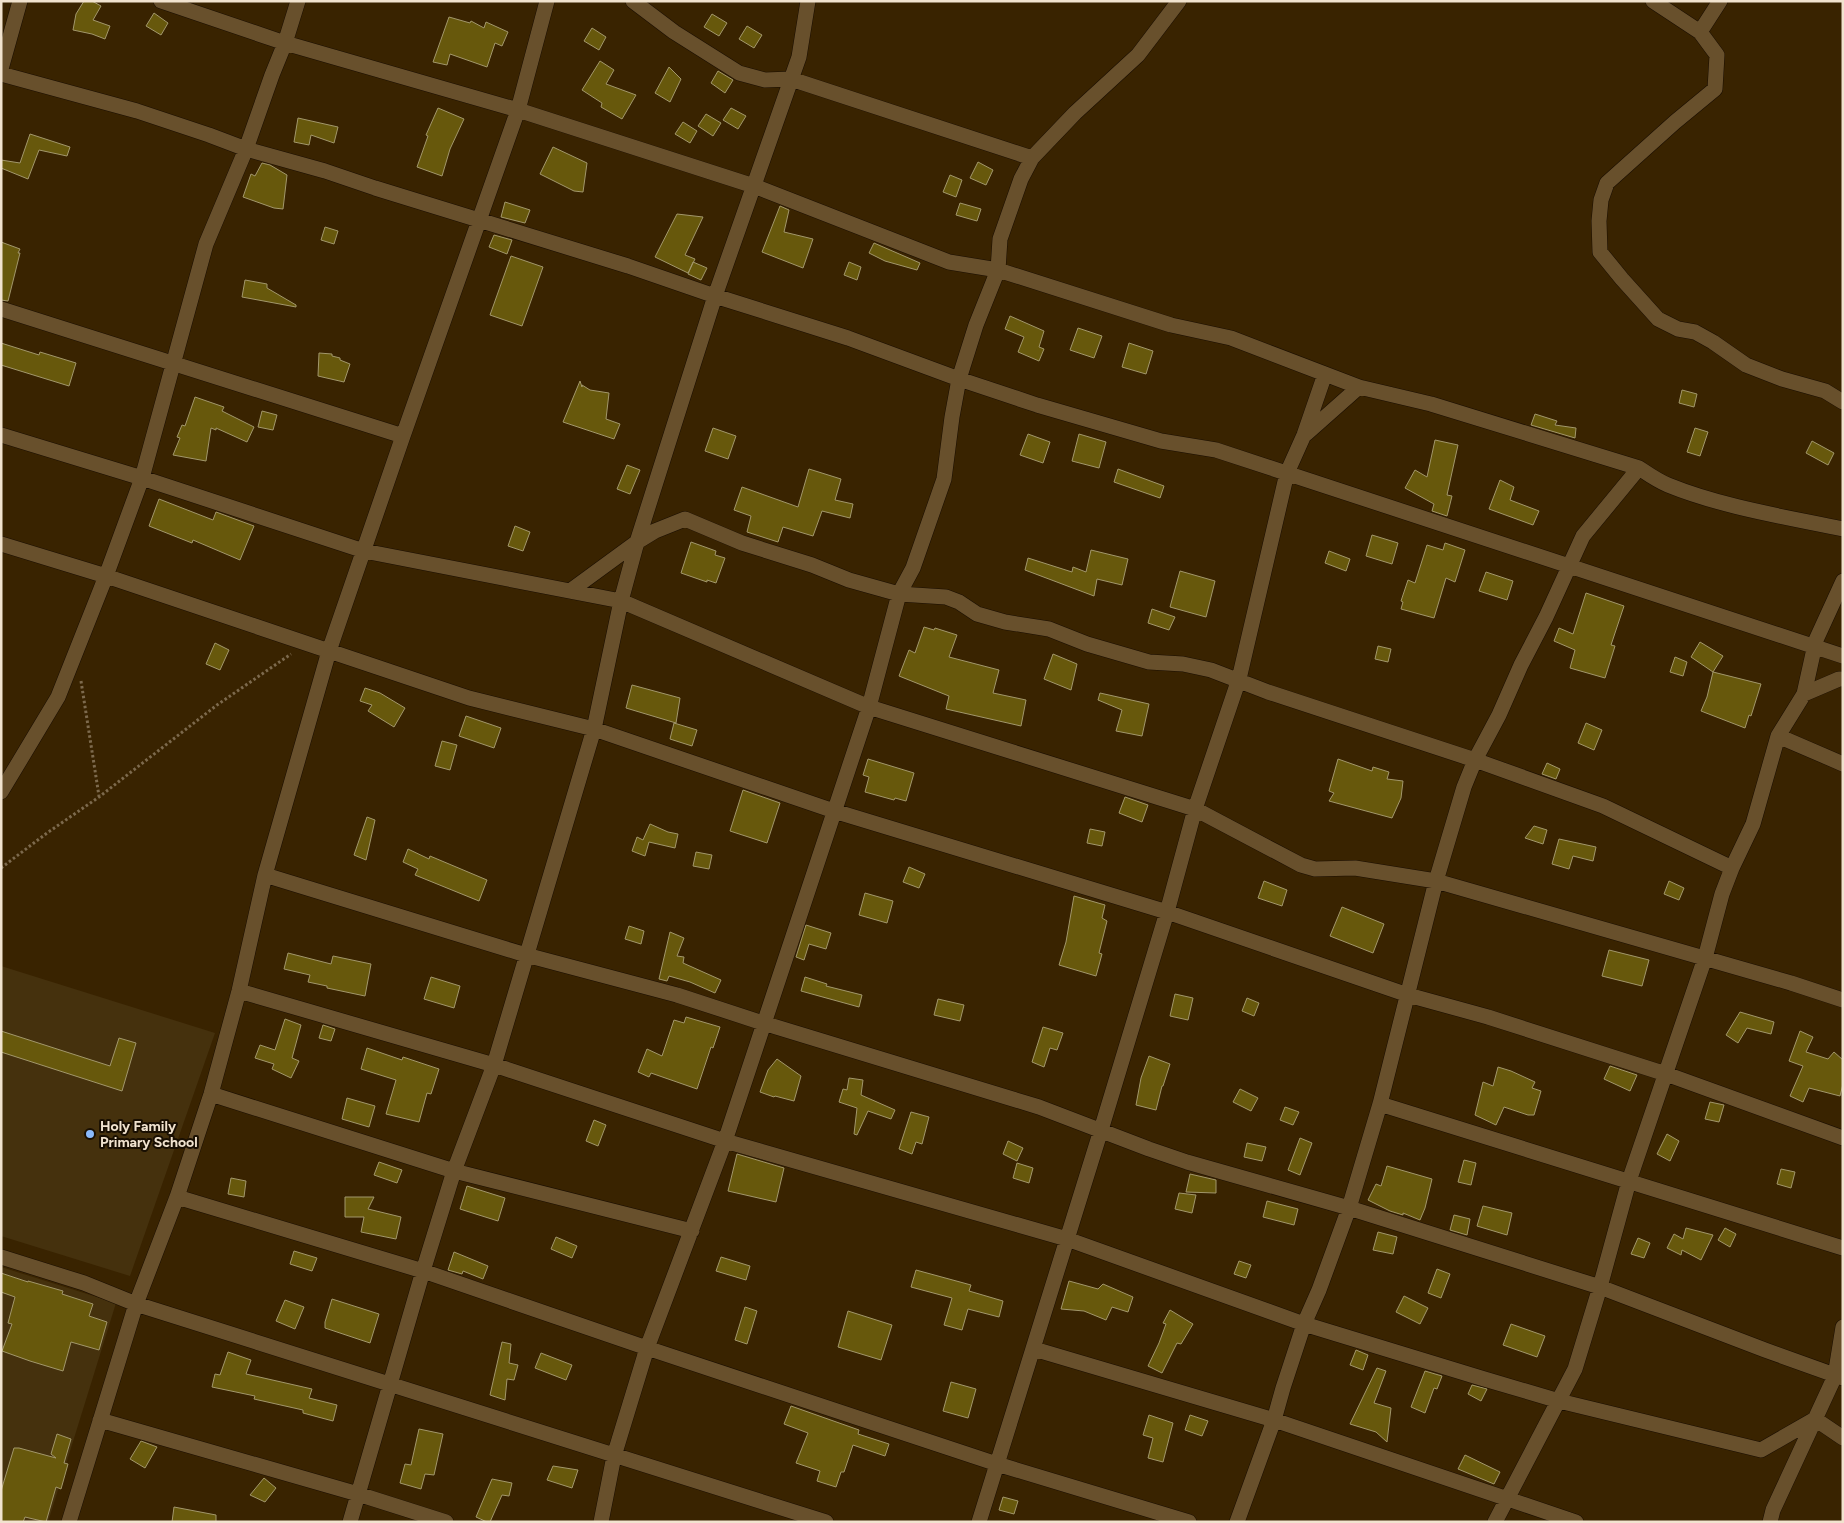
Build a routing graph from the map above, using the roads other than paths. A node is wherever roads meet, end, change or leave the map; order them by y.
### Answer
1 (20, 1) edge
2 (161, 1) edge
3 (298, 1) edge
4 (547, 1) edge
5 (634, 1) edge
6 (808, 1) edge
7 (1179, 1) edge
8 (1653, 1) edge
9 (1720, 1) edge
10 (1700, 32) junction
11 (285, 43) junction
12 (1, 69) edge
13 (1, 74) edge
14 (790, 79) junction
15 (518, 110) junction
16 (246, 149) junction
17 (1032, 158) junction
18 (754, 186) junction
19 (481, 220) junction
20 (998, 270) junction
21 (716, 296) junction
22 (1, 309) edge
23 (175, 364) junction
24 (1326, 374) junction
25 (959, 379) junction
26 (1359, 387) junction
27 (1843, 402) edge
28 (1, 435) edge
29 (1304, 435) junction
30 (403, 436) junction
31 (1639, 468) junction
32 (1287, 473) junction
33 (142, 478) junction
34 (1843, 529) edge
35 (637, 542) junction
36 (1, 544) edge
37 (364, 551) junction
38 (1569, 566) junction
39 (106, 576) junction
40 (1843, 581) edge
41 (570, 591) junction
42 (899, 594) junction
43 (621, 601) junction
44 (1815, 647) junction
45 (329, 651) junction
46 (1843, 656) edge
47 (1843, 679) edge
48 (1239, 680) junction
49 (1804, 694) junction
50 (868, 707) junction
51 (594, 729) junction
52 (1778, 736) junction
53 (1475, 760) junction
54 (1843, 764) edge
55 (1, 792) edge
56 (1195, 809) junction
57 (834, 811) junction
58 (1732, 868) junction
59 (265, 875) junction
60 (1436, 881) junction
61 (1167, 912) junction
62 (526, 956) junction
63 (1705, 958) junction
64 (239, 991) junction
65 (1408, 995) junction
66 (1843, 1000) edge
67 (763, 1023) junction
68 (494, 1065) junction
69 (1666, 1074) junction
70 (211, 1094) junction
71 (1380, 1104) junction
72 (1101, 1130) junction
73 (1843, 1138) edge
74 (725, 1141) junction
75 (454, 1171) junction
76 (1629, 1180) junction
77 (176, 1197) junction
78 (1349, 1208) junction
79 (692, 1231) junction
80 (1067, 1239) junction
81 (1843, 1248) edge
82 (1, 1257) edge
83 (423, 1271) junction
84 (1600, 1287) junction
85 (136, 1304) junction
86 (1304, 1324) junction
87 (1843, 1327) edge
88 (648, 1348) junction
89 (1034, 1349) junction
90 (1839, 1377) edge
91 (391, 1383) junction
92 (1559, 1401) junction
93 (1815, 1419) junction
94 (100, 1420) junction
95 (1274, 1420) junction
96 (1843, 1438) edge
97 (614, 1456) junction
98 (996, 1464) junction
99 (358, 1494) junction
100 (1506, 1498) junction
101 (69, 1522) edge
102 (350, 1522) edge
103 (446, 1522) edge
104 (601, 1522) edge
105 (826, 1522) edge
106 (979, 1522) edge
107 (1189, 1522) edge
108 (1237, 1522) edge
109 (1495, 1522) edge
110 (1576, 1522) edge
111 (1770, 1522) edge

1 - 12 street
2 - 11 street
3 - 11 street
4 - 15 street
5 - 14 street
6 - 14 street
7 - 17 street
8 - 10 street
9 - 10 street
10 - 27 street
11 - 15 street
11 - 16 street
13 - 16 street
14 - 17 street
14 - 18 street
15 - 18 street
15 - 19 street
16 - 19 street
16 - 23 street
17 - 20 street
18 - 20 street
18 - 21 street
19 - 21 street
19 - 30 street
20 - 24 street
20 - 25 street
21 - 25 street
21 - 35 street
22 - 23 street
23 - 30 street
23 - 33 street
24 - 26 street
24 - 29 street
25 - 32 street
25 - 42 street
26 - 29 street
26 - 31 street
28 - 33 street
29 - 32 street
30 - 37 street
31 - 34 street
31 - 38 street
32 - 38 street
32 - 48 street
33 - 37 street
33 - 39 street
35 - 41 street
35 - 42 street
35 - 43 street
36 - 39 street
37 - 41 street
37 - 45 street
38 - 44 street
38 - 53 street
39 - 45 street
39 - 55 street
40 - 44 street
41 - 43 street
42 - 48 street
42 - 50 street
43 - 50 street
43 - 51 street
44 - 46 street
44 - 49 street
45 - 51 street
45 - 59 street
47 - 49 street
48 - 53 street
48 - 56 street
49 - 52 street
50 - 56 street
50 - 57 street
51 - 57 street
51 - 62 street
52 - 54 street
52 - 58 street
53 - 58 street
53 - 60 street
56 - 60 street
56 - 61 street
57 - 61 street
57 - 67 street
58 - 63 street
59 - 62 street
59 - 64 street
60 - 63 street
60 - 65 street
61 - 65 street
61 - 72 street
62 - 67 street
62 - 68 street
63 - 66 street
63 - 69 street
64 - 68 street
64 - 70 street
65 - 69 street
65 - 71 street
67 - 72 street
67 - 74 street
68 - 74 street
68 - 75 street
69 - 73 street
69 - 76 street
70 - 75 street
70 - 77 street
71 - 76 street
71 - 78 street
72 - 78 street
72 - 80 street
74 - 79 street
74 - 80 street
75 - 79 street
75 - 83 street
76 - 81 street
76 - 84 street
77 - 83 street
77 - 85 street
78 - 84 street
78 - 86 street
79 - 88 street
80 - 86 street
80 - 89 street
82 - 85 street
83 - 88 street
83 - 91 street
84 - 90 street
84 - 92 street
85 - 91 street
85 - 94 street
86 - 92 street
86 - 95 street
87 - 90 street
88 - 97 street
88 - 98 street
89 - 95 street
89 - 98 street
90 - 93 street
91 - 97 street
91 - 99 street
92 - 93 street
92 - 100 street
93 - 96 street
93 - 111 street
94 - 99 street
94 - 101 street
95 - 100 street
95 - 108 street
97 - 104 street
97 - 105 street
98 - 106 street
98 - 107 street
99 - 102 street
99 - 103 street
100 - 109 street
100 - 110 street

